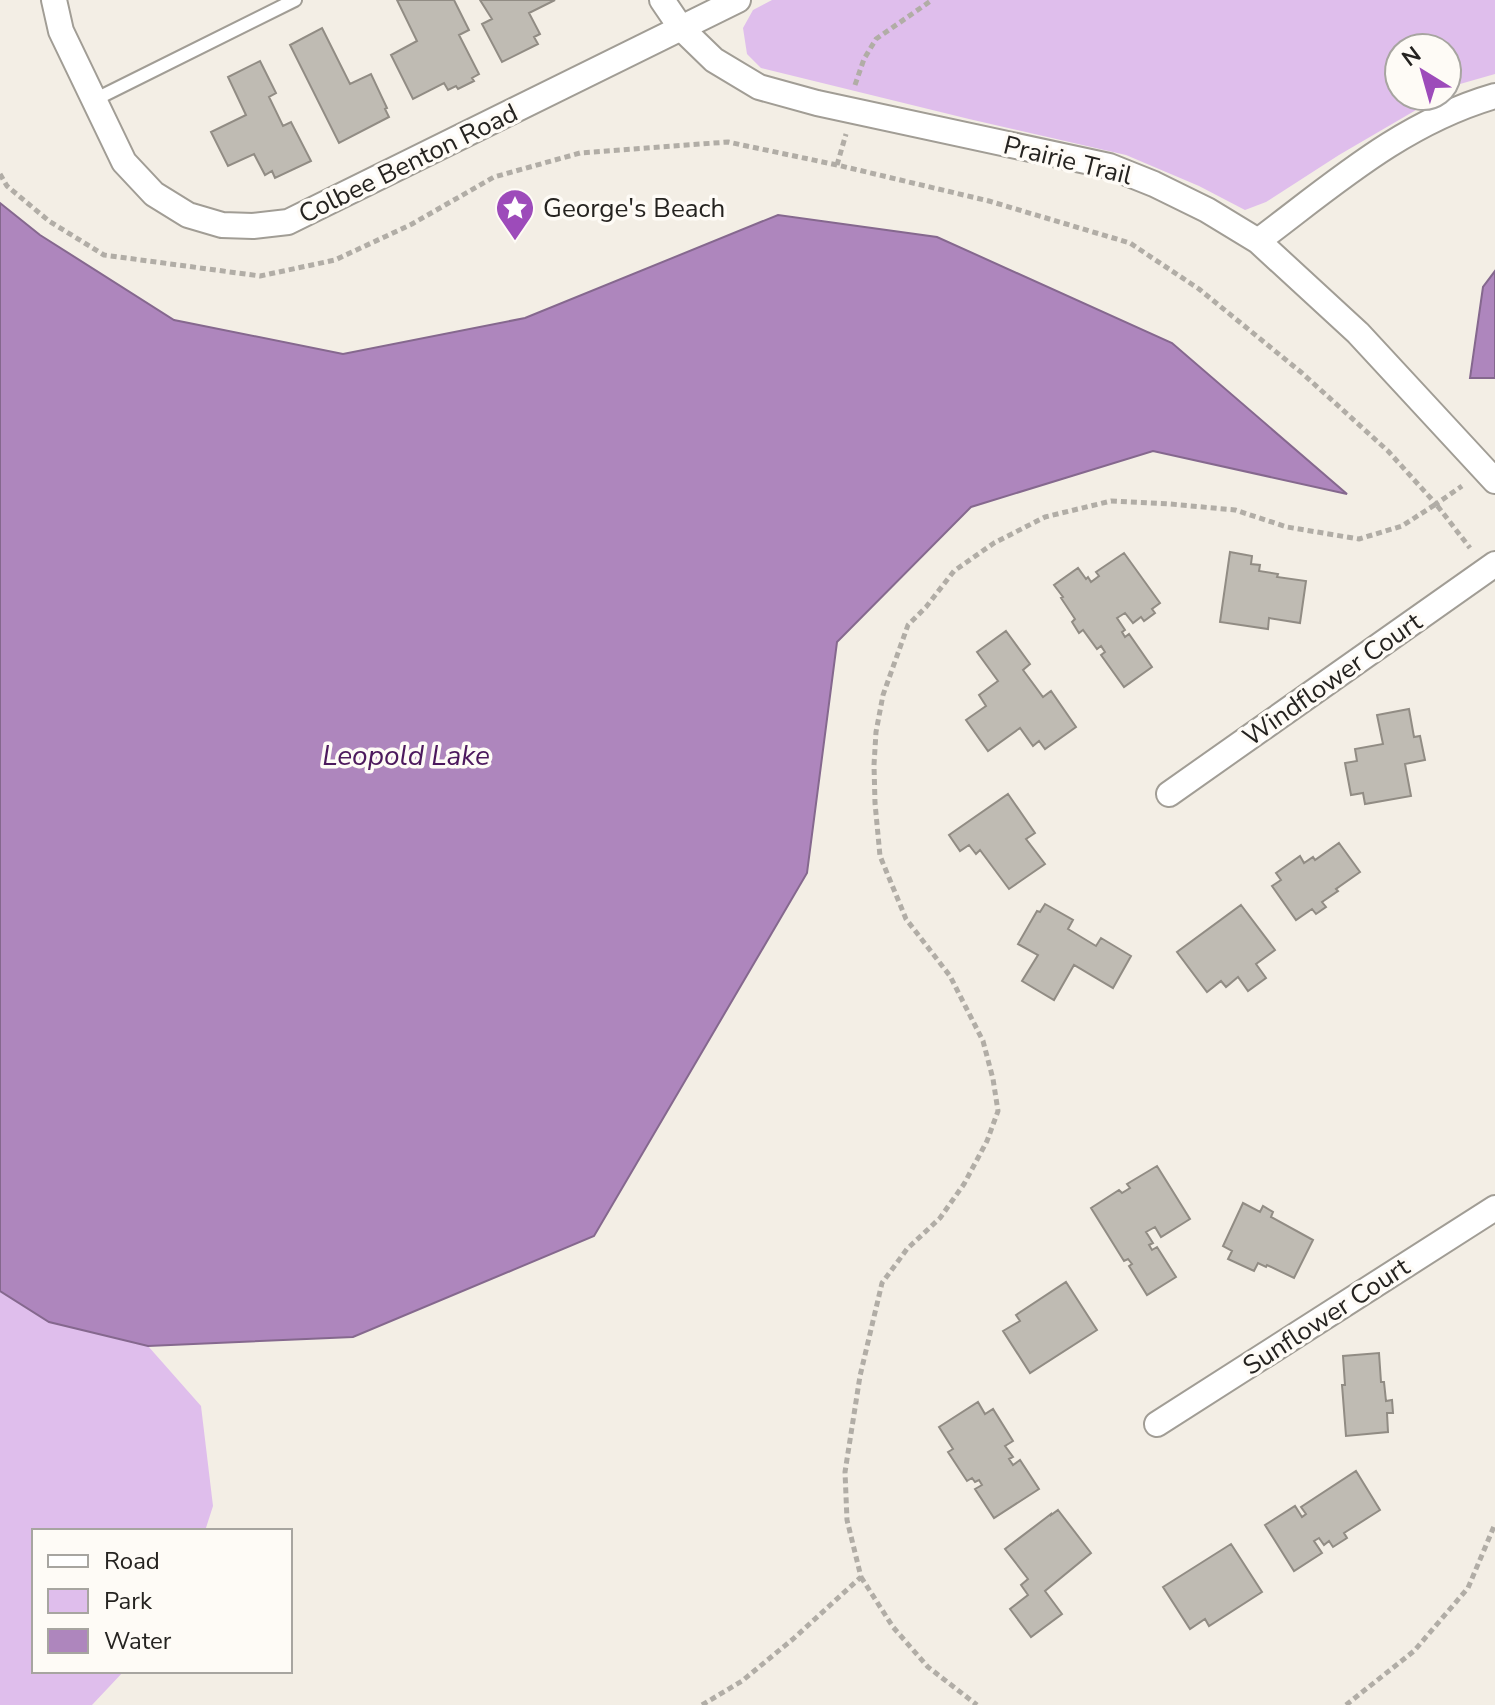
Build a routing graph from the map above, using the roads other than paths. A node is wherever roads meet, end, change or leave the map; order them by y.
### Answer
1 (54, 0) edge
2 (295, 0) edge
3 (662, 0) edge
4 (738, 0) edge
5 (681, 28) junction
6 (1495, 96) edge
7 (94, 100) junction
8 (1258, 241) junction
9 (1490, 475) edge
10 (1491, 567) edge
11 (1169, 794) dead end
12 (1495, 1208) edge
13 (1157, 1424) dead end

1 - 7 street, Colbee Benton Road
2 - 7 lane
3 - 5 street, Prairie Trail
4 - 5 street, Colbee Benton Road
5 - 7 street, Colbee Benton Road
5 - 8 street, Prairie Trail
6 - 8 street
8 - 9 street, Prairie Trail
10 - 11 street, Windflower Court
12 - 13 street, Sunflower Court

